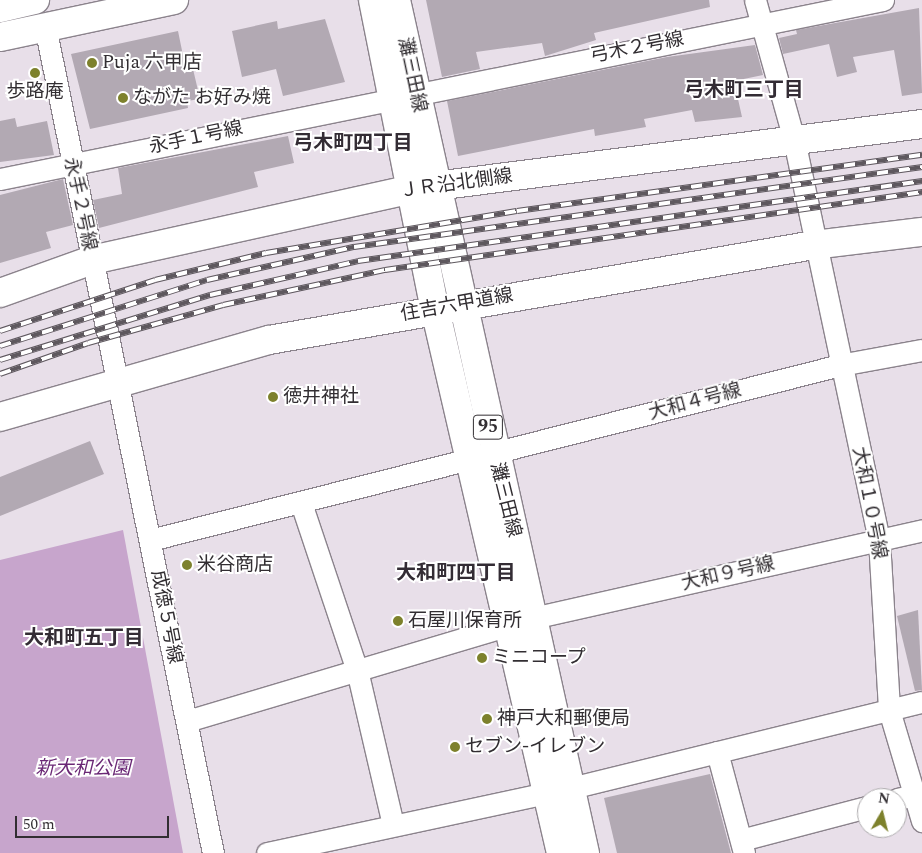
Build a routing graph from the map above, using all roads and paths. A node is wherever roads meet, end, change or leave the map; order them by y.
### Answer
1 (35, 0) edge
2 (174, 0) edge
3 (373, 0) edge
4 (396, 0) edge
5 (755, 0) edge
6 (883, 0) edge
7 (0, 8) edge
8 (761, 23) junction
9 (44, 26) junction
10 (0, 37) edge
11 (404, 95) junction
12 (922, 124) edge
13 (794, 140) junction
14 (71, 163) junction
15 (0, 179) edge
16 (424, 187) junction
17 (922, 232) edge
18 (814, 245) junction
19 (92, 260) junction
20 (0, 293) edge
21 (463, 304) junction
22 (435, 309) junction
23 (922, 350) edge
24 (840, 365) junction
25 (115, 381) junction
26 (0, 417) edge
27 (482, 458) junction
28 (300, 503) junction
29 (922, 530) edge
30 (150, 540) junction
31 (879, 540) junction
32 (521, 621) junction
33 (357, 670) junction
34 (922, 702) edge
35 (889, 710) junction
36 (187, 721) junction
37 (717, 752) junction
38 (904, 788) edge
39 (559, 790) junction
40 (907, 798) edge
41 (857, 810) edge
42 (922, 821) edge
43 (393, 825) junction
44 (743, 846) edge
45 (213, 853) edge
46 (267, 853) edge
47 (561, 853) edge
48 (585, 853) edge

1 - 7 street
2 - 9 street
3 - 11 street, 灘三田線 / 95
4 - 11 street, 灘三田線 / 95
5 - 8 street, 大和１０号線
6 - 8 street, 弓木２号線
8 - 11 street, 弓木２号線
8 - 13 street, 大和１０号線
9 - 10 street
9 - 14 street, 永手２号線
11 - 14 street, 永手１号線
11 - 16 street, 灘三田線 / 95
12 - 13 street, ＪＲ沿北側線
13 - 16 street, ＪＲ沿北側線
13 - 18 street, 大和１０号線
14 - 15 street, 永手１号線
14 - 19 street, 永手２号線
16 - 19 street, ＪＲ沿北側線
16 - 21 street, 灘三田線 / 95
16 - 22 street, 灘三田線 / 95
17 - 18 street, 住吉六甲道線
18 - 21 street, 住吉六甲道線
18 - 24 street, 大和１０号線
19 - 20 street, ＪＲ沿北側線
19 - 25 street, 永手２号線
21 - 22 street, 住吉六甲道線
21 - 27 street, 灘三田線 / 95
22 - 25 street, 住吉六甲道線
22 - 27 street, 灘三田線 / 95
23 - 24 street, 大和４号線
24 - 27 street, 大和４号線
24 - 31 street, 大和１０号線
25 - 26 street, 住吉六甲道線
25 - 30 street, 成徳５号線
27 - 28 street, 大和４号線
27 - 32 street, 灘三田線 / 95
28 - 30 street, 大和４号線
28 - 33 street
29 - 31 street, 大和９号線
30 - 36 street, 成徳５号線
31 - 32 street, 大和９号線
31 - 35 street, 大和１０号線
32 - 33 street, 大和９号線
32 - 39 street, 灘三田線 / 95
33 - 36 street, 大和９号線
33 - 43 street
34 - 35 street
35 - 37 street
35 - 38 street, 大和１０号線
36 - 45 street, 成徳５号線
37 - 39 street
37 - 44 street
39 - 43 street
39 - 47 street, 灘三田線 / 95
39 - 48 street, 灘三田線 / 95
40 - 42 street, 大和１０号線
41 - 44 street
43 - 46 street

